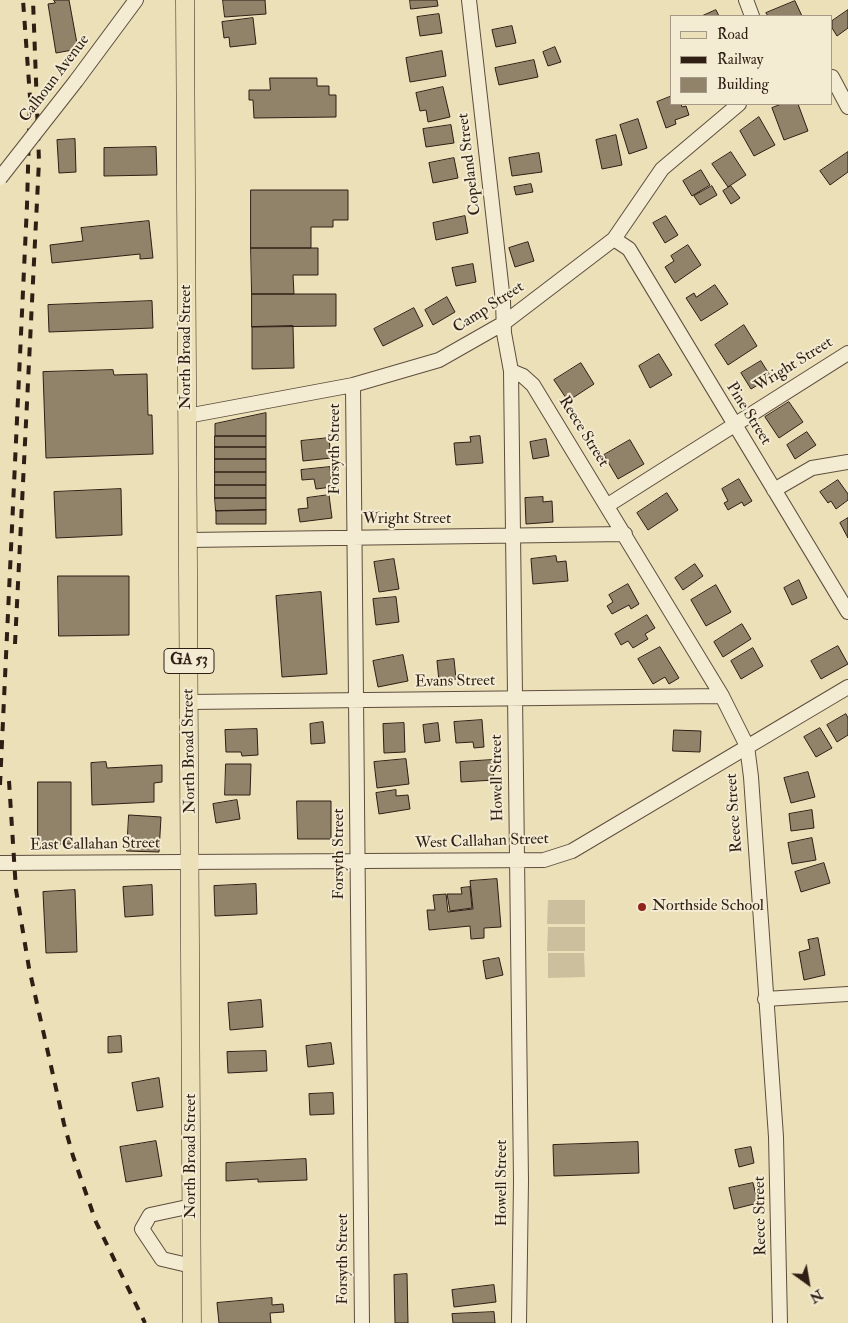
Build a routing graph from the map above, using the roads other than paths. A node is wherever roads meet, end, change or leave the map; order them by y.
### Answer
1 (136, 0) edge
2 (185, 0) edge
3 (469, 0) edge
4 (746, 0) edge
5 (752, 15) edge
6 (833, 79) edge
7 (738, 105) edge
8 (848, 107) edge
9 (0, 178) edge
10 (614, 239) junction
11 (504, 323) junction
12 (848, 352) edge
13 (511, 371) junction
14 (353, 385) junction
15 (187, 416) junction
16 (733, 424) junction
17 (848, 462) edge
18 (774, 490) junction
19 (608, 505) junction
20 (625, 534) junction
21 (512, 537) junction
22 (354, 538) junction
23 (189, 540) junction
24 (848, 612) edge
25 (848, 687) edge
26 (722, 696) junction
27 (514, 698) junction
28 (189, 702) junction
29 (356, 702) junction
30 (747, 746) junction
31 (191, 861) junction
32 (517, 861) junction
33 (358, 862) junction
34 (0, 863) edge
35 (848, 994) edge
36 (765, 999) junction
37 (192, 1206) junction
38 (192, 1266) junction
39 (192, 1323) edge
40 (362, 1323) edge
41 (519, 1323) edge
42 (780, 1323) edge

1 - 9 street, Calhoun Avenue, bridge
2 - 15 main road, North Broad Street / GA 53
3 - 11 street, Copeland Street
4 - 5 street
6 - 8 street
7 - 10 street, Camp Street
10 - 11 street, Camp Street
10 - 16 street, Pine Street
11 - 13 street, Howell Street
11 - 14 street, Camp Street
12 - 16 street, Wright Street
13 - 19 street, Reece Street
13 - 21 street, Howell Street
14 - 15 street, Camp Street
14 - 22 street, Forsyth Street
15 - 23 main road, North Broad Street / GA 53
16 - 18 street, Pine Street
16 - 19 street, Wright Street
17 - 18 street
18 - 24 street, Pine Street
19 - 20 street, Reece Street
20 - 21 street, Wright Street
20 - 26 street, Reece Street
21 - 22 street, Wright Street
21 - 27 street, Howell Street
22 - 23 street, Wright Street
22 - 29 street, Forsyth Street
23 - 28 main road, North Broad Street / GA 53
25 - 30 street, West Callahan Street
26 - 27 street, Evans Street
26 - 30 street, Reece Street
27 - 29 street, Evans Street
27 - 32 street, Howell Street
28 - 29 street, Evans Street
28 - 31 main road, North Broad Street / GA 53
29 - 33 street, Forsyth Street
30 - 32 street, West Callahan Street
30 - 36 street, Reece Street
31 - 33 street, West Callahan Street
31 - 34 street, East Callahan Street
31 - 37 main road, North Broad Street / GA 53
32 - 33 street, West Callahan Street
32 - 41 street, Howell Street
33 - 40 street, Forsyth Street
35 - 36 street
36 - 42 street, Reece Street
37 - 38 main road, North Broad Street / GA 53
37 - 38 street
38 - 39 main road, North Broad Street / GA 53

